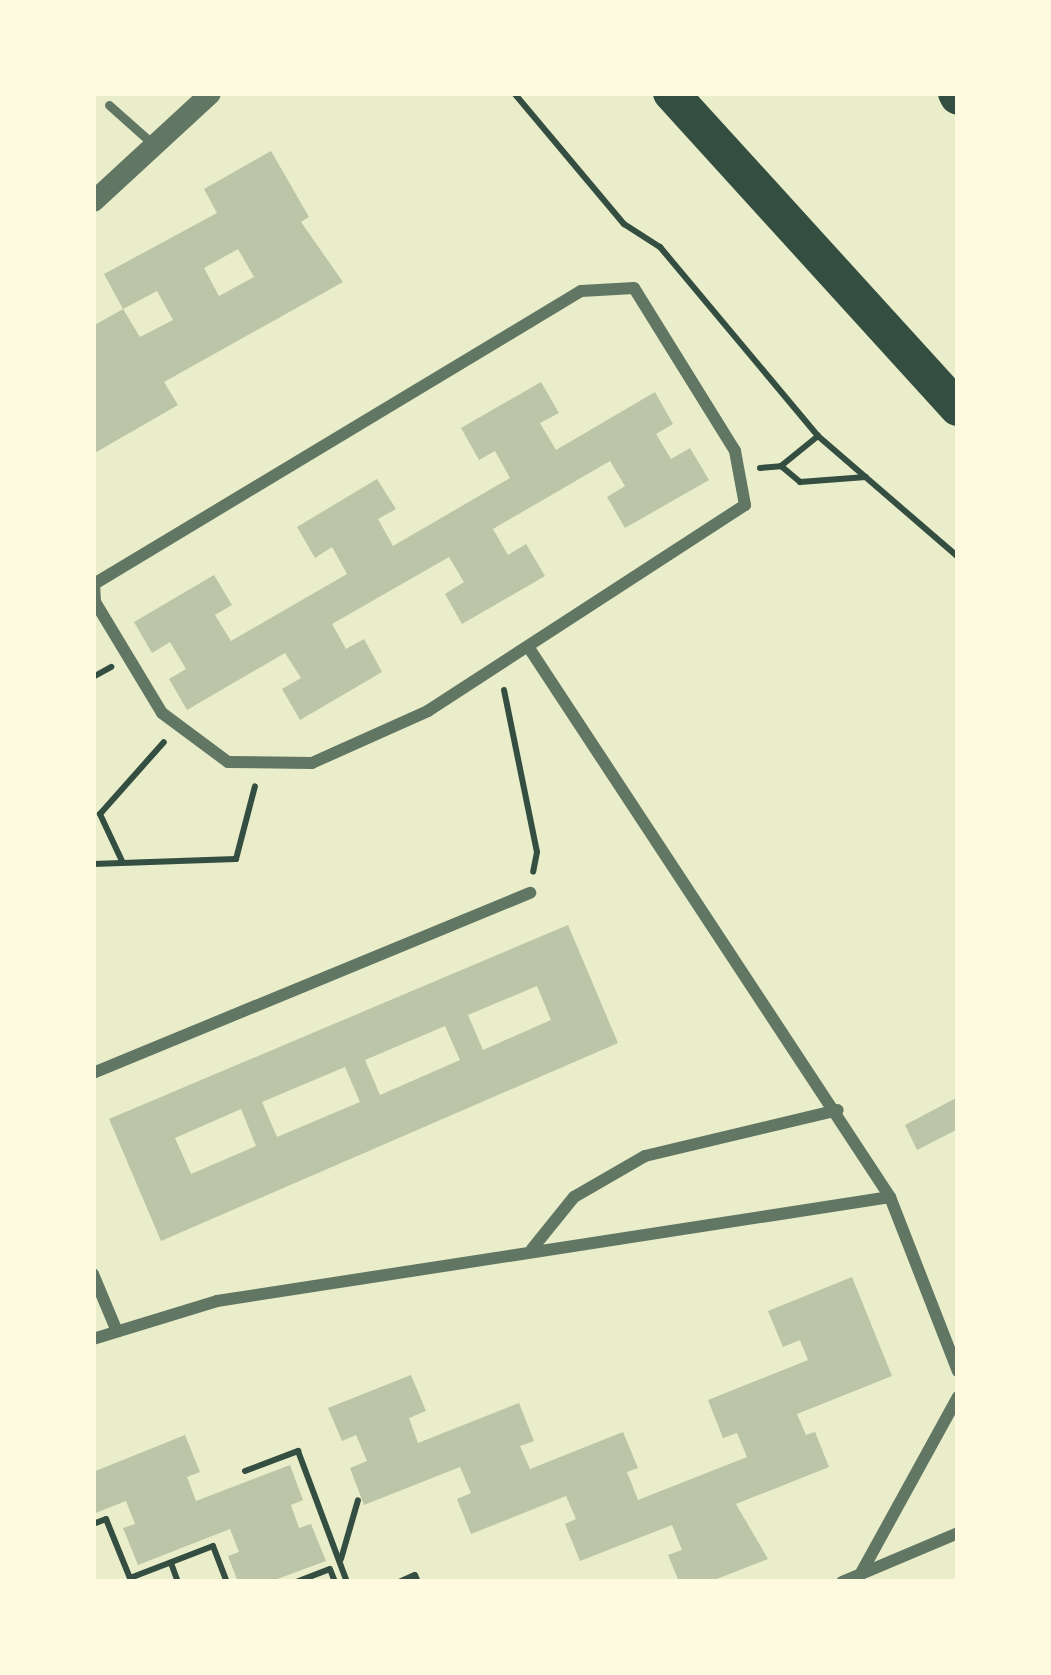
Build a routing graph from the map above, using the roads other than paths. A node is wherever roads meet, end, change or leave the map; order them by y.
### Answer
1 (210, 93) edge
2 (670, 93) edge
3 (694, 93) edge
4 (109, 105) dead end
5 (154, 145) junction
6 (93, 201) edge
7 (790, 216) junction
8 (958, 408) edge
9 (93, 583) edge
10 (529, 648) junction
11 (530, 893) road end
12 (93, 1073) edge
13 (838, 1110) junction
14 (890, 1197) junction
15 (531, 1250) junction
16 (93, 1274) edge
17 (116, 1329) junction
18 (93, 1339) edge
19 (958, 1371) edge
20 (958, 1397) edge
21 (958, 1533) edge
22 (860, 1575) junction
23 (842, 1582) edge

1 - 5 street
2 - 7 highway
3 - 7 highway
4 - 5 lane
5 - 6 street
7 - 8 highway
9 - 10 street
9 - 10 street
10 - 13 street
11 - 12 street
13 - 14 street
13 - 15 street
14 - 15 street
14 - 19 street
15 - 17 street
16 - 17 street
17 - 18 street
20 - 22 street
21 - 22 street
22 - 23 street

